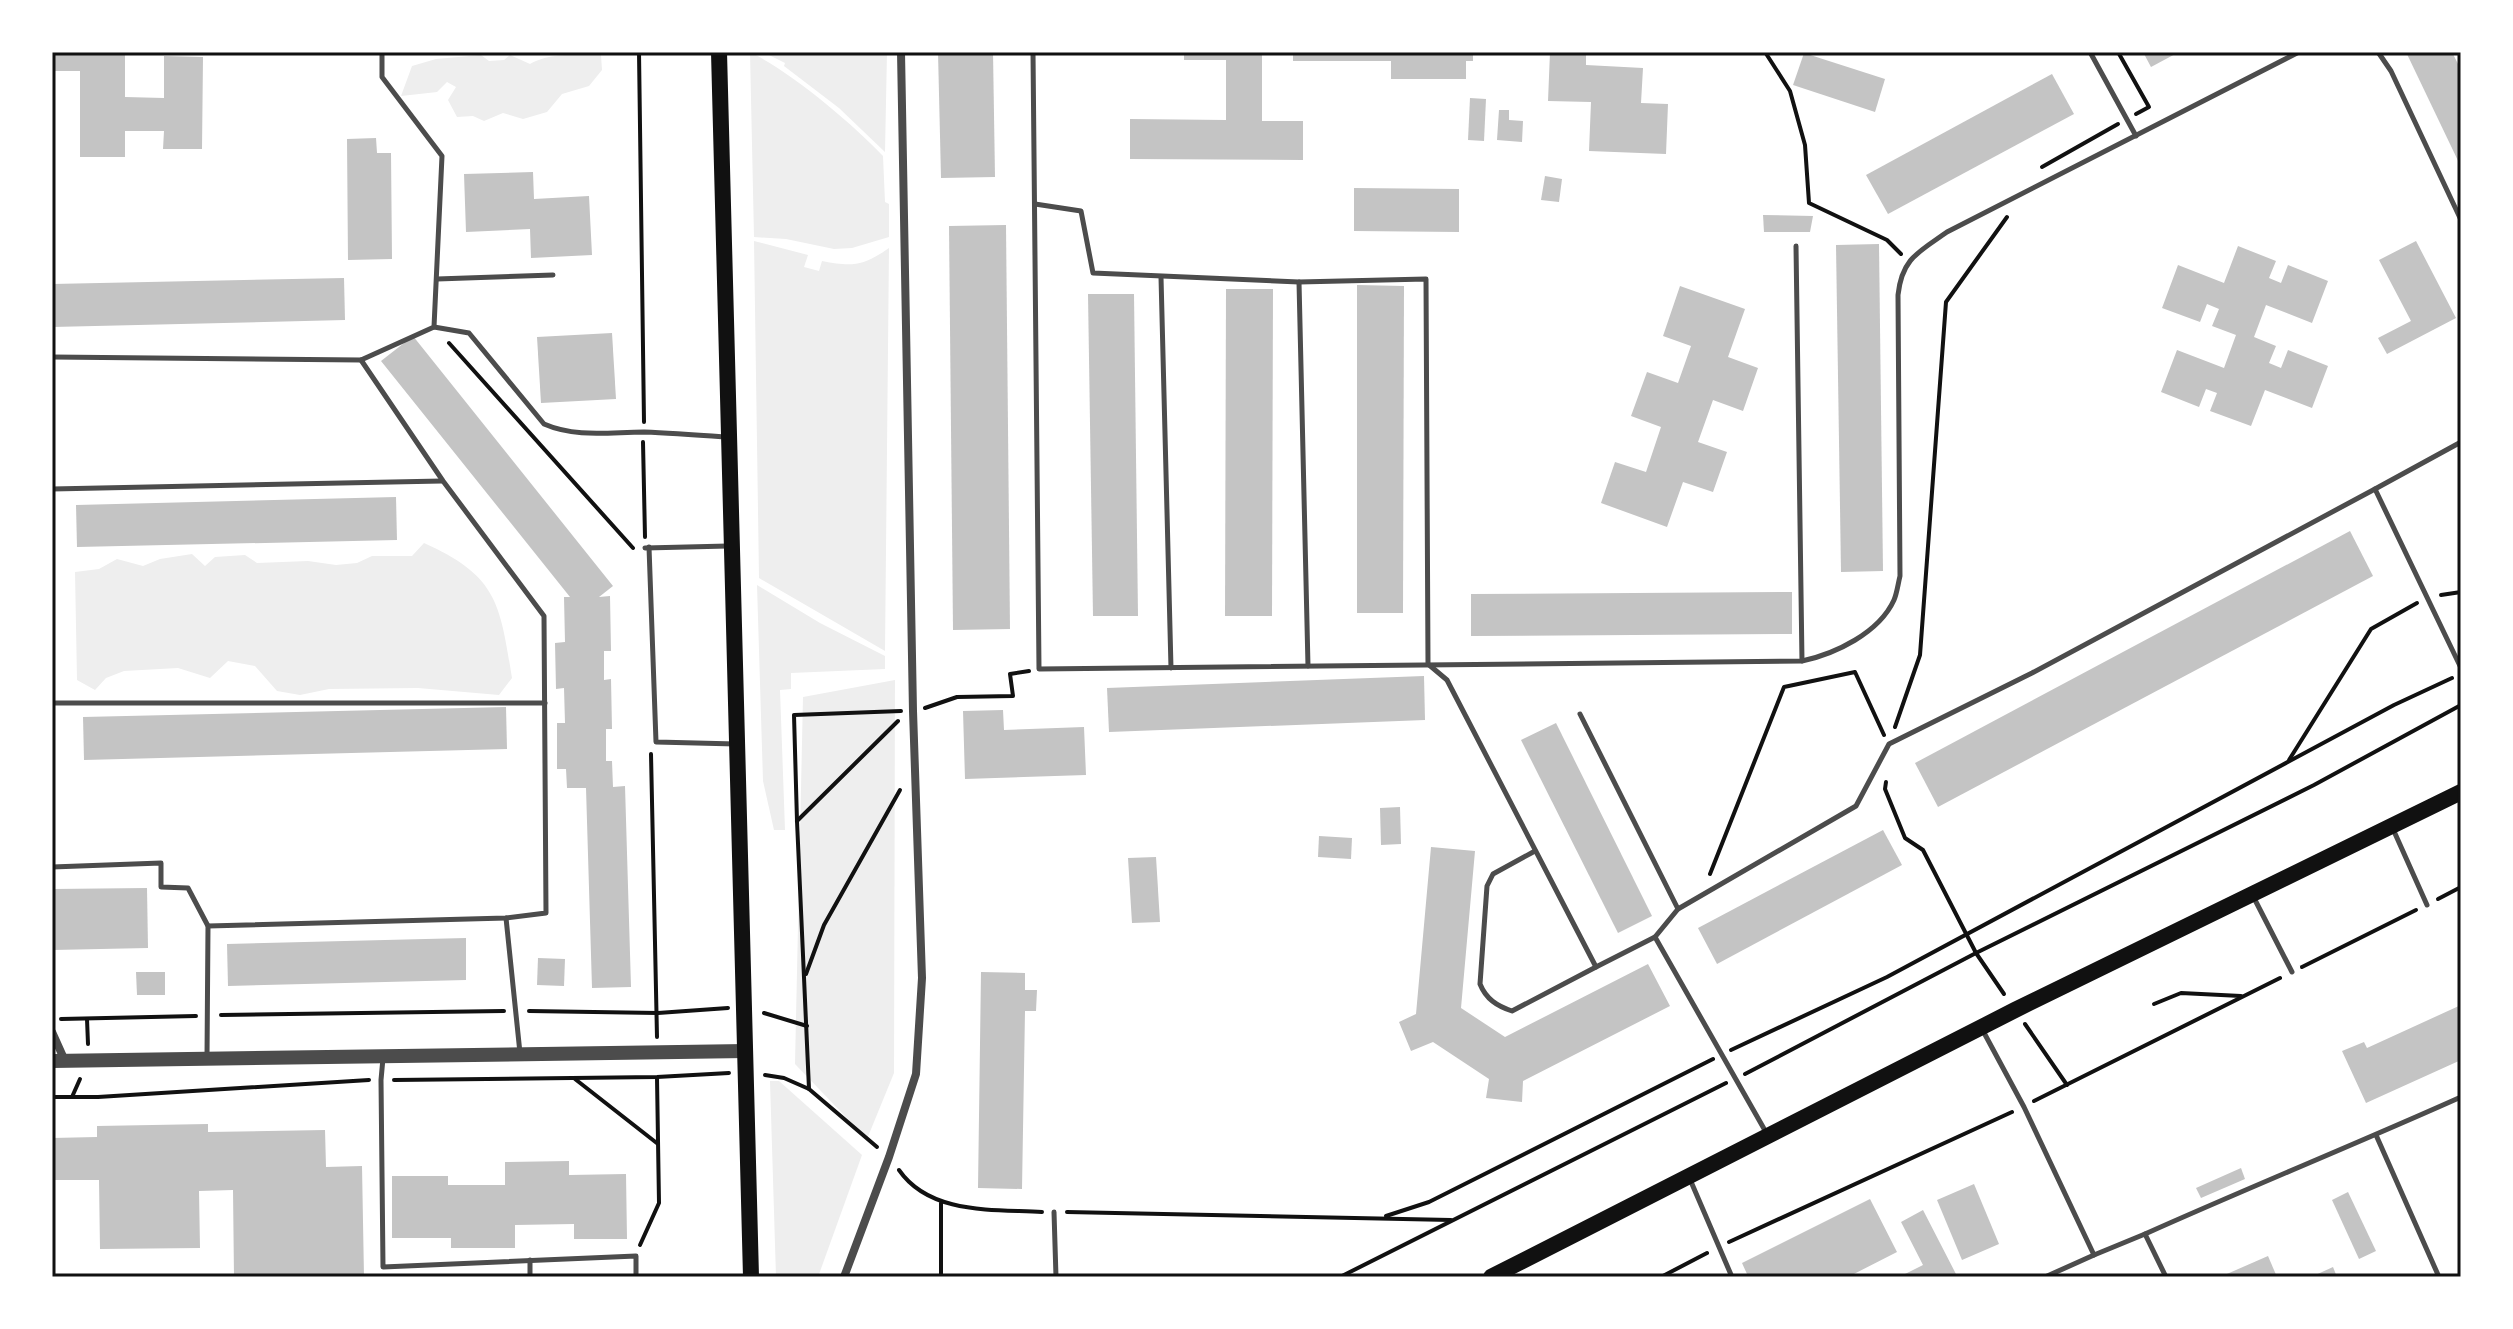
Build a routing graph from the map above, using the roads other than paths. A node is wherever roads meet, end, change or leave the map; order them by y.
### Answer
1 (382, 52) edge
2 (719, 52) edge
3 (901, 52) edge
4 (1033, 52) edge
5 (2090, 52) edge
6 (2299, 52) edge
7 (2378, 52) edge
8 (2136, 136) junction
9 (1035, 204) junction
10 (2461, 220) edge
11 (1796, 246) dead end
12 (553, 275) dead end
13 (1161, 277) junction
14 (437, 279) junction
15 (1299, 282) junction
16 (434, 327) junction
17 (52, 357) edge
18 (361, 360) junction
19 (730, 438) junction
20 (2461, 442) edge
21 (443, 481) junction
22 (52, 489) edge
23 (2375, 489) junction
24 (732, 546) junction
25 (1802, 661) junction
26 (1428, 664) junction
27 (1308, 666) junction
28 (1171, 668) junction
29 (2461, 671) edge
30 (52, 703) edge
31 (545, 703) junction
32 (1580, 714) dead end
33 (737, 745) junction
34 (2461, 792) edge
35 (2391, 825) junction
36 (1535, 851) junction
37 (52, 867) edge
38 (2253, 895) junction
39 (2427, 905) road end
40 (1678, 909) junction
41 (506, 918) junction
42 (208, 926) junction
43 (1655, 937) junction
44 (1596, 967) junction
45 (2292, 972) road end
46 (1981, 1027) junction
47 (52, 1032) edge
48 (746, 1051) junction
49 (520, 1055) junction
50 (384, 1056) junction
51 (207, 1059) junction
52 (58, 1061) edge
53 (2461, 1097) edge
54 (2376, 1135) junction
55 (1769, 1136) junction
56 (1689, 1176) junction
57 (1054, 1212) road end
58 (2145, 1234) junction
59 (2094, 1255) junction
60 (530, 1260) junction
61 (530, 1277) edge
62 (636, 1277) edge
63 (751, 1277) edge
64 (844, 1277) edge
65 (1056, 1277) edge
66 (1491, 1277) edge
67 (1732, 1277) edge
68 (2045, 1277) edge
69 (2166, 1277) edge
70 (2439, 1277) edge

1 - 14 lane
2 - 19 main road
3 - 64 street
4 - 9 lane
5 - 8 lane
6 - 8 lane
7 - 10 lane
8 - 25 lane
9 - 13 lane
9 - 28 lane
11 - 25 lane
12 - 14 lane
13 - 15 lane
13 - 28 lane
14 - 16 lane
15 - 26 lane
15 - 27 lane
16 - 18 lane
16 - 19 lane
17 - 18 lane
18 - 21 lane
19 - 24 main road
20 - 23 lane
21 - 22 lane
21 - 31 lane
23 - 29 lane
23 - 40 lane
24 - 33 main road
24 - 33 lane
25 - 26 lane
26 - 27 lane
26 - 36 lane
27 - 28 lane
30 - 31 lane
31 - 41 lane
32 - 40 lane
33 - 48 main road
34 - 35 main road
35 - 38 main road
35 - 39 lane
36 - 44 lane
36 - 44 lane
37 - 42 lane
38 - 45 lane
38 - 46 main road
40 - 43 lane
41 - 42 lane
41 - 49 lane
42 - 51 lane
43 - 44 lane
43 - 55 lane
46 - 55 main road
46 - 59 lane
47 - 52 street
48 - 49 street
48 - 63 main road
49 - 50 street
50 - 51 street
50 - 60 lane
51 - 52 street
53 - 54 lane
54 - 58 lane
54 - 70 lane
55 - 56 main road
56 - 66 main road
56 - 67 lane
57 - 65 lane
58 - 59 lane
58 - 69 lane
59 - 68 lane
60 - 61 lane
60 - 62 lane

